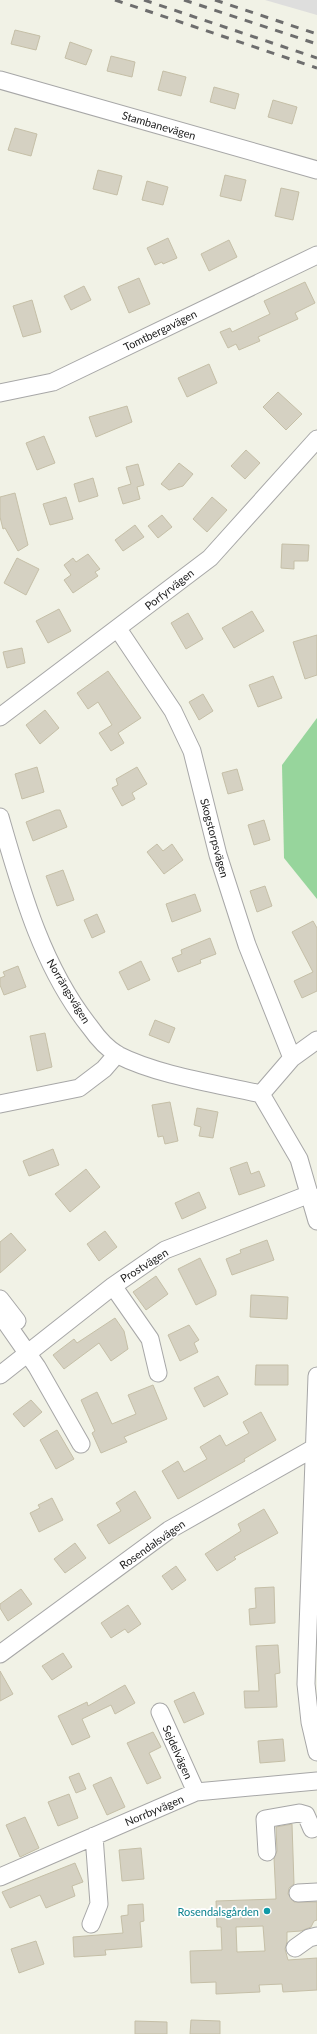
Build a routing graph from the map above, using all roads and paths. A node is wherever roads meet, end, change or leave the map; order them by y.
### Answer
1 (0, 80) edge
2 (317, 170) edge
3 (317, 256) edge
4 (0, 393) edge
5 (317, 439) edge
6 (118, 629) junction
7 (0, 717) edge
8 (0, 818) edge
9 (317, 1040) edge
10 (117, 1054) junction
11 (292, 1058) junction
12 (261, 1094) junction
13 (0, 1104) edge
14 (310, 1194) junction
15 (317, 1220) edge
16 (113, 1286) junction
17 (0, 1298) edge
18 (0, 1314) edge
19 (32, 1349) junction
20 (158, 1373) dead end
21 (0, 1375) edge
22 (317, 1376) edge
23 (317, 1410) edge
24 (81, 1444) dead end
25 (314, 1448) junction
26 (0, 1654) edge
27 (160, 1712) dead end
28 (317, 1752) edge
29 (317, 1781) edge
30 (196, 1792) junction
31 (312, 1829) dead end
32 (94, 1836) junction
33 (267, 1852) dead end
34 (0, 1877) edge
35 (317, 1892) edge
36 (298, 1893) dead end
37 (91, 1924) dead end
38 (317, 1936) edge
39 (295, 1948) dead end

1 - 2 street, Stambanevägen
3 - 4 street, Tomtbergavägen
5 - 6 street, Porfyrvägen
6 - 7 street, Porfyrvägen
6 - 11 street, Skogstorpsvägen
8 - 10 street, Norrängsvägen
9 - 11 street
10 - 12 street, Norrängsvägen
10 - 13 street
11 - 12 street
12 - 14 street
14 - 15 street
14 - 16 street, Prostvägen
16 - 19 street, Prostvägen
16 - 20 street
17 - 19 street
18 - 19 street
19 - 21 street, Prostvägen
19 - 24 street
22 - 23 street
23 - 25 street
25 - 26 street, Rosendalsvägen
25 - 28 street
27 - 30 street, Sejdelvägen
29 - 30 street, Norrbyvägen
30 - 32 street, Norrbyvägen
31 - 33 street
32 - 34 street, Norrbyvägen
32 - 37 street
35 - 36 street
38 - 39 street

